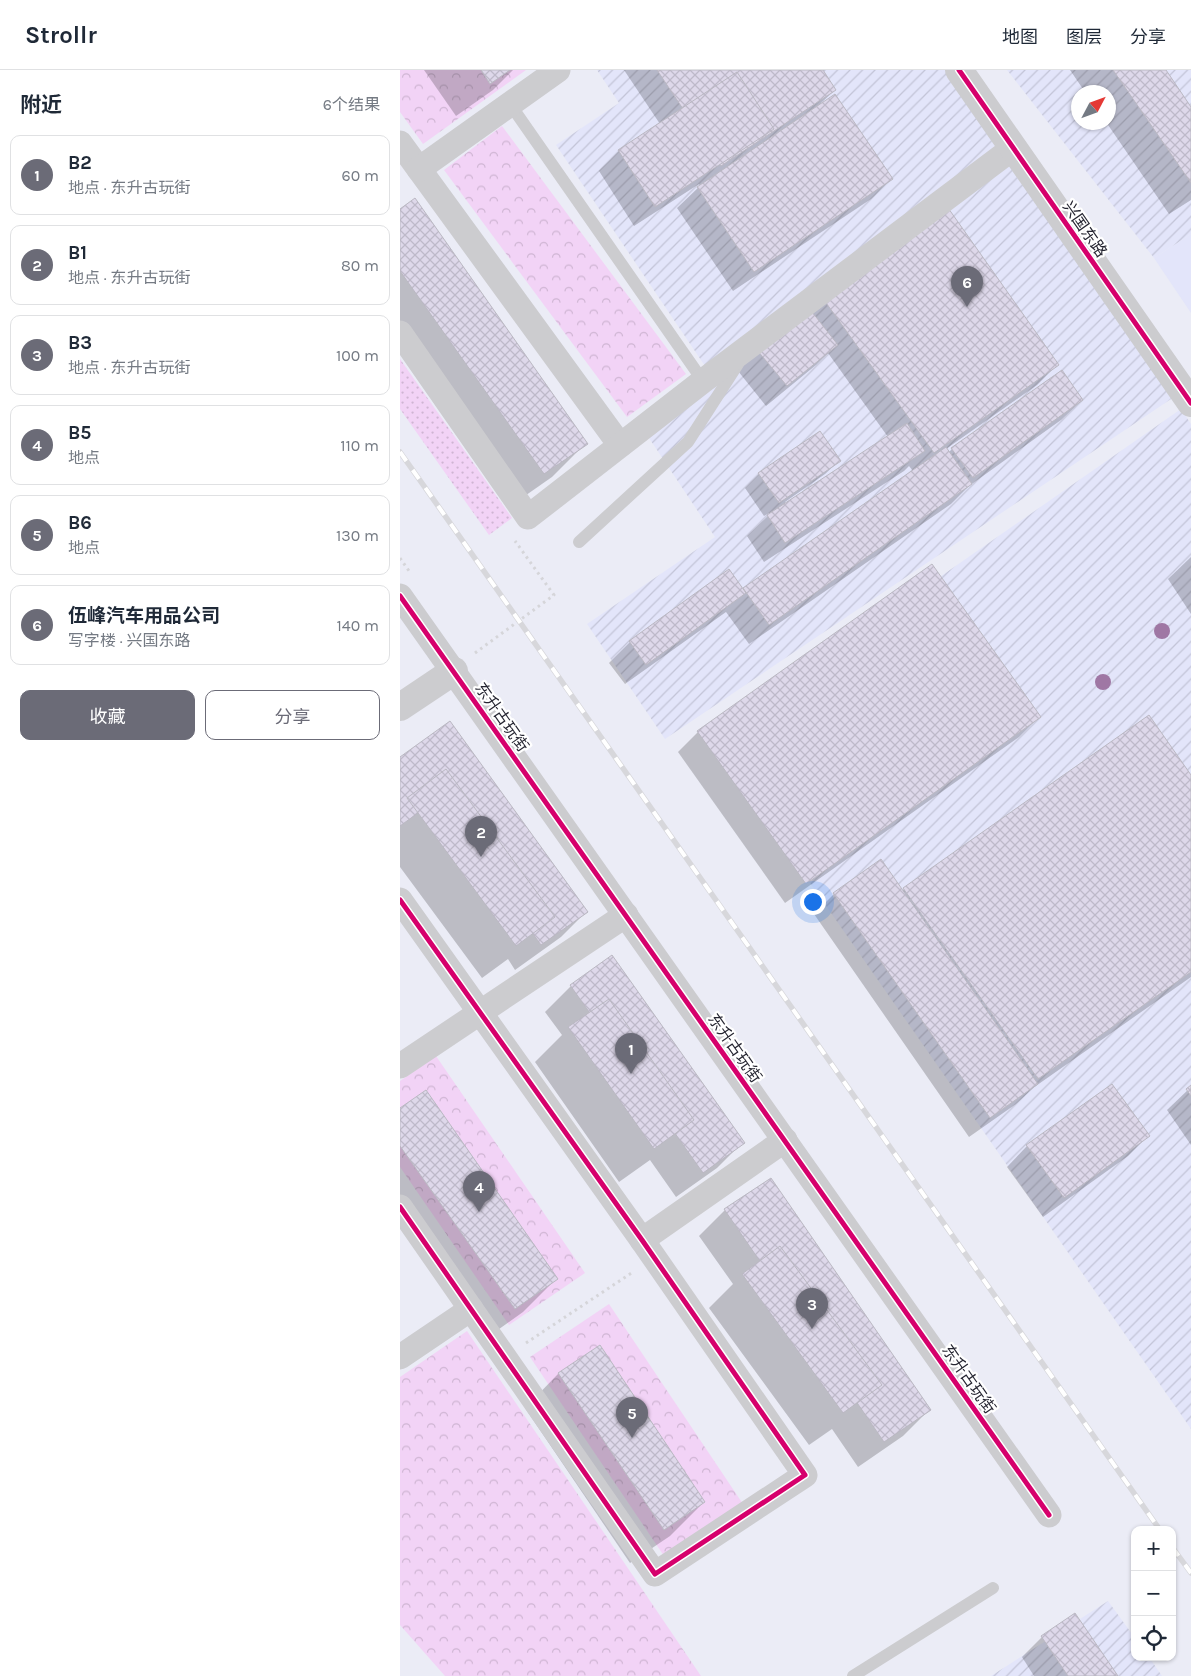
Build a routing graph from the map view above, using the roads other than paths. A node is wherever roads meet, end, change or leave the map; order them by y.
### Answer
1 (558, 70) edge
2 (959, 70) edge
3 (510, 104) junction
4 (400, 143) edge
5 (1013, 148) junction
6 (418, 169) junction
7 (400, 333) edge
8 (749, 347) junction
9 (703, 381) junction
10 (1191, 403) edge
11 (620, 445) junction
12 (579, 542) dead end
13 (400, 596) edge
14 (462, 664) junction
15 (400, 707) edge
16 (400, 900) edge
17 (626, 915) junction
18 (480, 1012) junction
19 (400, 1066) edge
20 (785, 1140) junction
21 (400, 1207) edge
22 (648, 1249) junction
23 (471, 1309) junction
24 (400, 1357) edge
25 (1050, 1515) dead end
26 (993, 1588) dead end
27 (853, 1676) edge

1 - 3 street
2 - 5 street, 兴国东路
3 - 6 street
3 - 9 lane
4 - 6 street
5 - 8 street
5 - 10 street, 兴国东路
6 - 11 street
7 - 11 street
8 - 9 street
8 - 12 lane
9 - 11 street
13 - 14 street, 东升古玩街
14 - 15 street
14 - 17 street, 东升古玩街
16 - 18 street
17 - 18 street
17 - 20 street, 东升古玩街
18 - 19 street
18 - 22 street
20 - 22 street
20 - 25 street, 东升古玩街
21 - 23 street
22 - 23 street
23 - 24 street
26 - 27 lane

